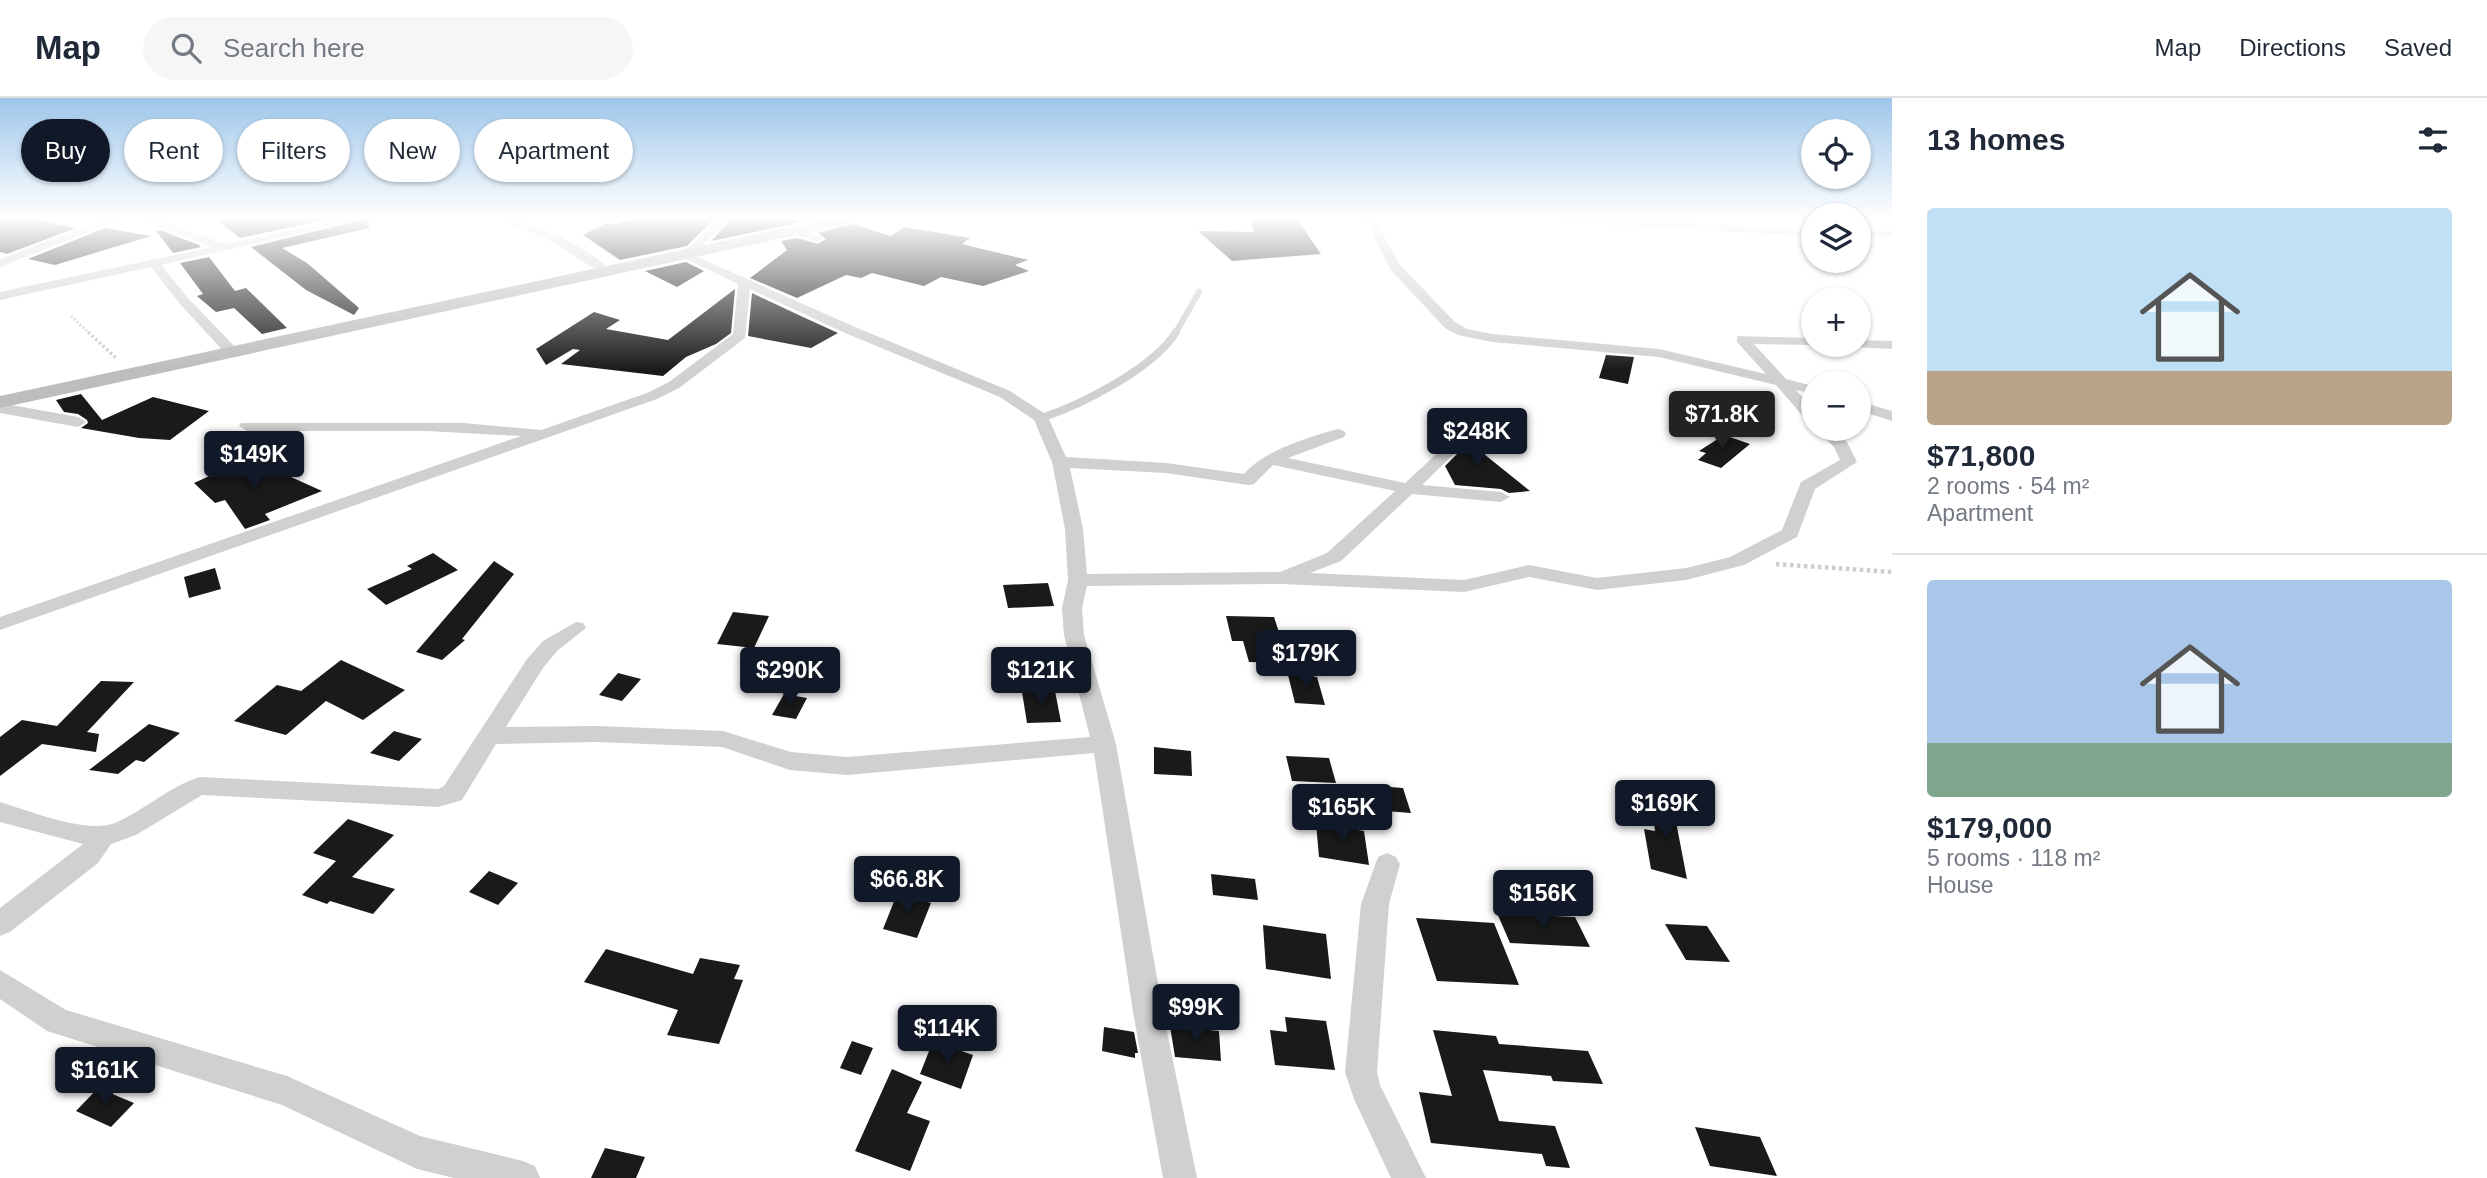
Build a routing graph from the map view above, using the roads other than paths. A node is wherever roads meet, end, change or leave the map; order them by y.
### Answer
1 (120, 269) edge
2 (159, 269) edge
3 (719, 269) edge
4 (1397, 269) edge
5 (605, 270) edge
6 (0, 281) edge
7 (744, 282) junction
8 (33, 289) junction
9 (1199, 292) dead end
10 (0, 296) edge
11 (1801, 341) edge
12 (1871, 344) edge
13 (1892, 345) edge
14 (233, 353) junction
15 (1783, 384) junction
16 (1801, 388) edge
17 (0, 402) edge
18 (1801, 404) edge
19 (0, 408) edge
20 (1871, 409) edge
21 (1892, 416) edge
22 (1041, 418) junction
23 (78, 422) dead end
24 (247, 426) dead end
25 (540, 434) junction
26 (1338, 434) dead end
27 (1837, 441) edge
28 (1450, 451) dead end
29 (1270, 459) junction
30 (1060, 462) junction
31 (1410, 489) junction
32 (1501, 497) dead end
33 (1282, 578) junction
34 (1078, 580) junction
35 (0, 624) edge
36 (576, 628) dead end
37 (489, 736) junction
38 (1104, 744) junction
39 (0, 812) edge
40 (104, 834) junction
41 (1387, 864) dead end
42 (0, 924) edge
43 (0, 983) edge
44 (523, 1178) edge
45 (1180, 1178) edge
46 (1409, 1178) edge

1 - 8 street
2 - 14 street
3 - 7 street
4 - 15 street
5 - 14 street
6 - 8 street
7 - 22 street
7 - 25 street
8 - 10 street
9 - 22 lane
11 - 15 street
12 - 13 street
14 - 17 street
15 - 16 street
15 - 18 street
19 - 23 street
20 - 21 street
22 - 30 street
24 - 25 street
25 - 35 street
26 - 29 street
27 - 33 street
28 - 31 street
29 - 30 street
29 - 31 street
30 - 34 street
31 - 32 street
31 - 33 street
33 - 34 street
34 - 38 street
36 - 37 street
37 - 38 street
37 - 40 street
38 - 45 street
39 - 40 street
40 - 42 street
41 - 46 street
43 - 44 street

